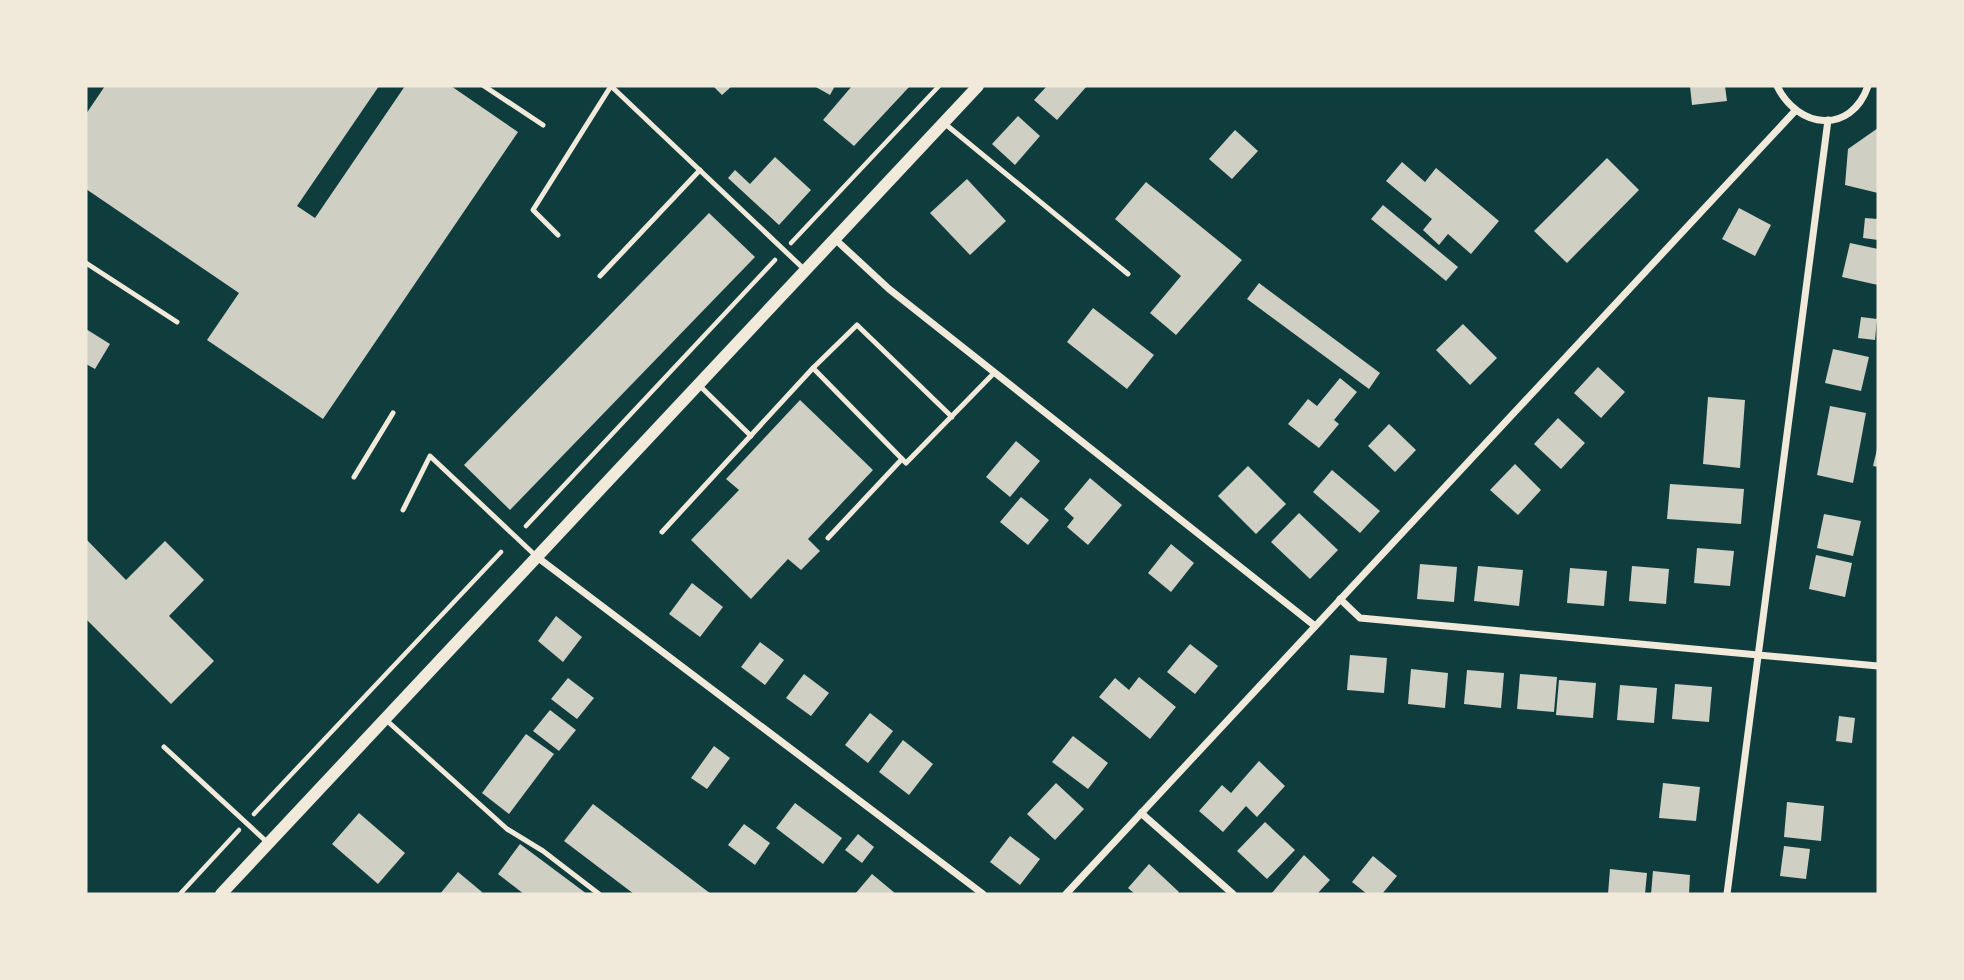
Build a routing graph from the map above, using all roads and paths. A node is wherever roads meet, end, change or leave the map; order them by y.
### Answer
1 (484, 86) edge
2 (611, 86) edge
3 (939, 86) edge
4 (978, 86) edge
5 (1777, 86) edge
6 (1868, 86) edge
7 (1794, 111) junction
8 (1828, 121) junction
9 (944, 123) junction
10 (543, 125) dead end
11 (700, 170) junction
12 (558, 235) dead end
13 (836, 240) junction
14 (785, 250) junction
15 (86, 263) edge
16 (806, 271) junction
17 (1128, 274) dead end
18 (600, 276) dead end
19 (177, 322) dead end
20 (813, 368) junction
21 (994, 373) junction
22 (699, 385) junction
23 (393, 413) dead end
24 (952, 417) junction
25 (751, 436) junction
26 (902, 459) junction
27 (354, 477) dead end
28 (402, 510) dead end
29 (526, 526) dead end
30 (662, 532) dead end
31 (828, 538) dead end
32 (501, 552) dead end
33 (537, 557) junction
34 (1340, 598) junction
35 (1315, 626) junction
36 (1758, 655) junction
37 (1878, 666) edge
38 (385, 719) junction
39 (164, 747) dead end
40 (1141, 813) junction
41 (251, 818) dead end
42 (244, 825) dead end
43 (268, 843) junction
44 (180, 894) edge
45 (221, 894) edge
46 (599, 894) edge
47 (983, 894) edge
48 (1066, 894) edge
49 (1233, 894) edge
50 (1727, 894) edge

1 - 10 lane
2 - 11 lane
2 - 12 lane
3 - 14 path
4 - 9 street
5 - 7 street
6 - 8 street
7 - 8 street
7 - 34 street
8 - 36 street
9 - 13 street
9 - 17 lane
11 - 14 lane
11 - 18 lane
13 - 16 street
13 - 21 street
14 - 16 lane
14 - 29 path
15 - 19 lane
16 - 22 street
20 - 24 lane
20 - 25 lane
20 - 26 lane
21 - 24 lane
21 - 35 street
22 - 25 lane
22 - 33 street
23 - 27 lane
24 - 26 lane
25 - 30 lane
26 - 31 lane
28 - 33 lane
32 - 41 path
33 - 38 street
33 - 47 street
34 - 35 street
34 - 36 street
35 - 40 street
36 - 37 street
36 - 50 street
38 - 43 street
38 - 46 lane
39 - 43 lane
40 - 48 street
40 - 49 street
42 - 44 path
43 - 45 street

